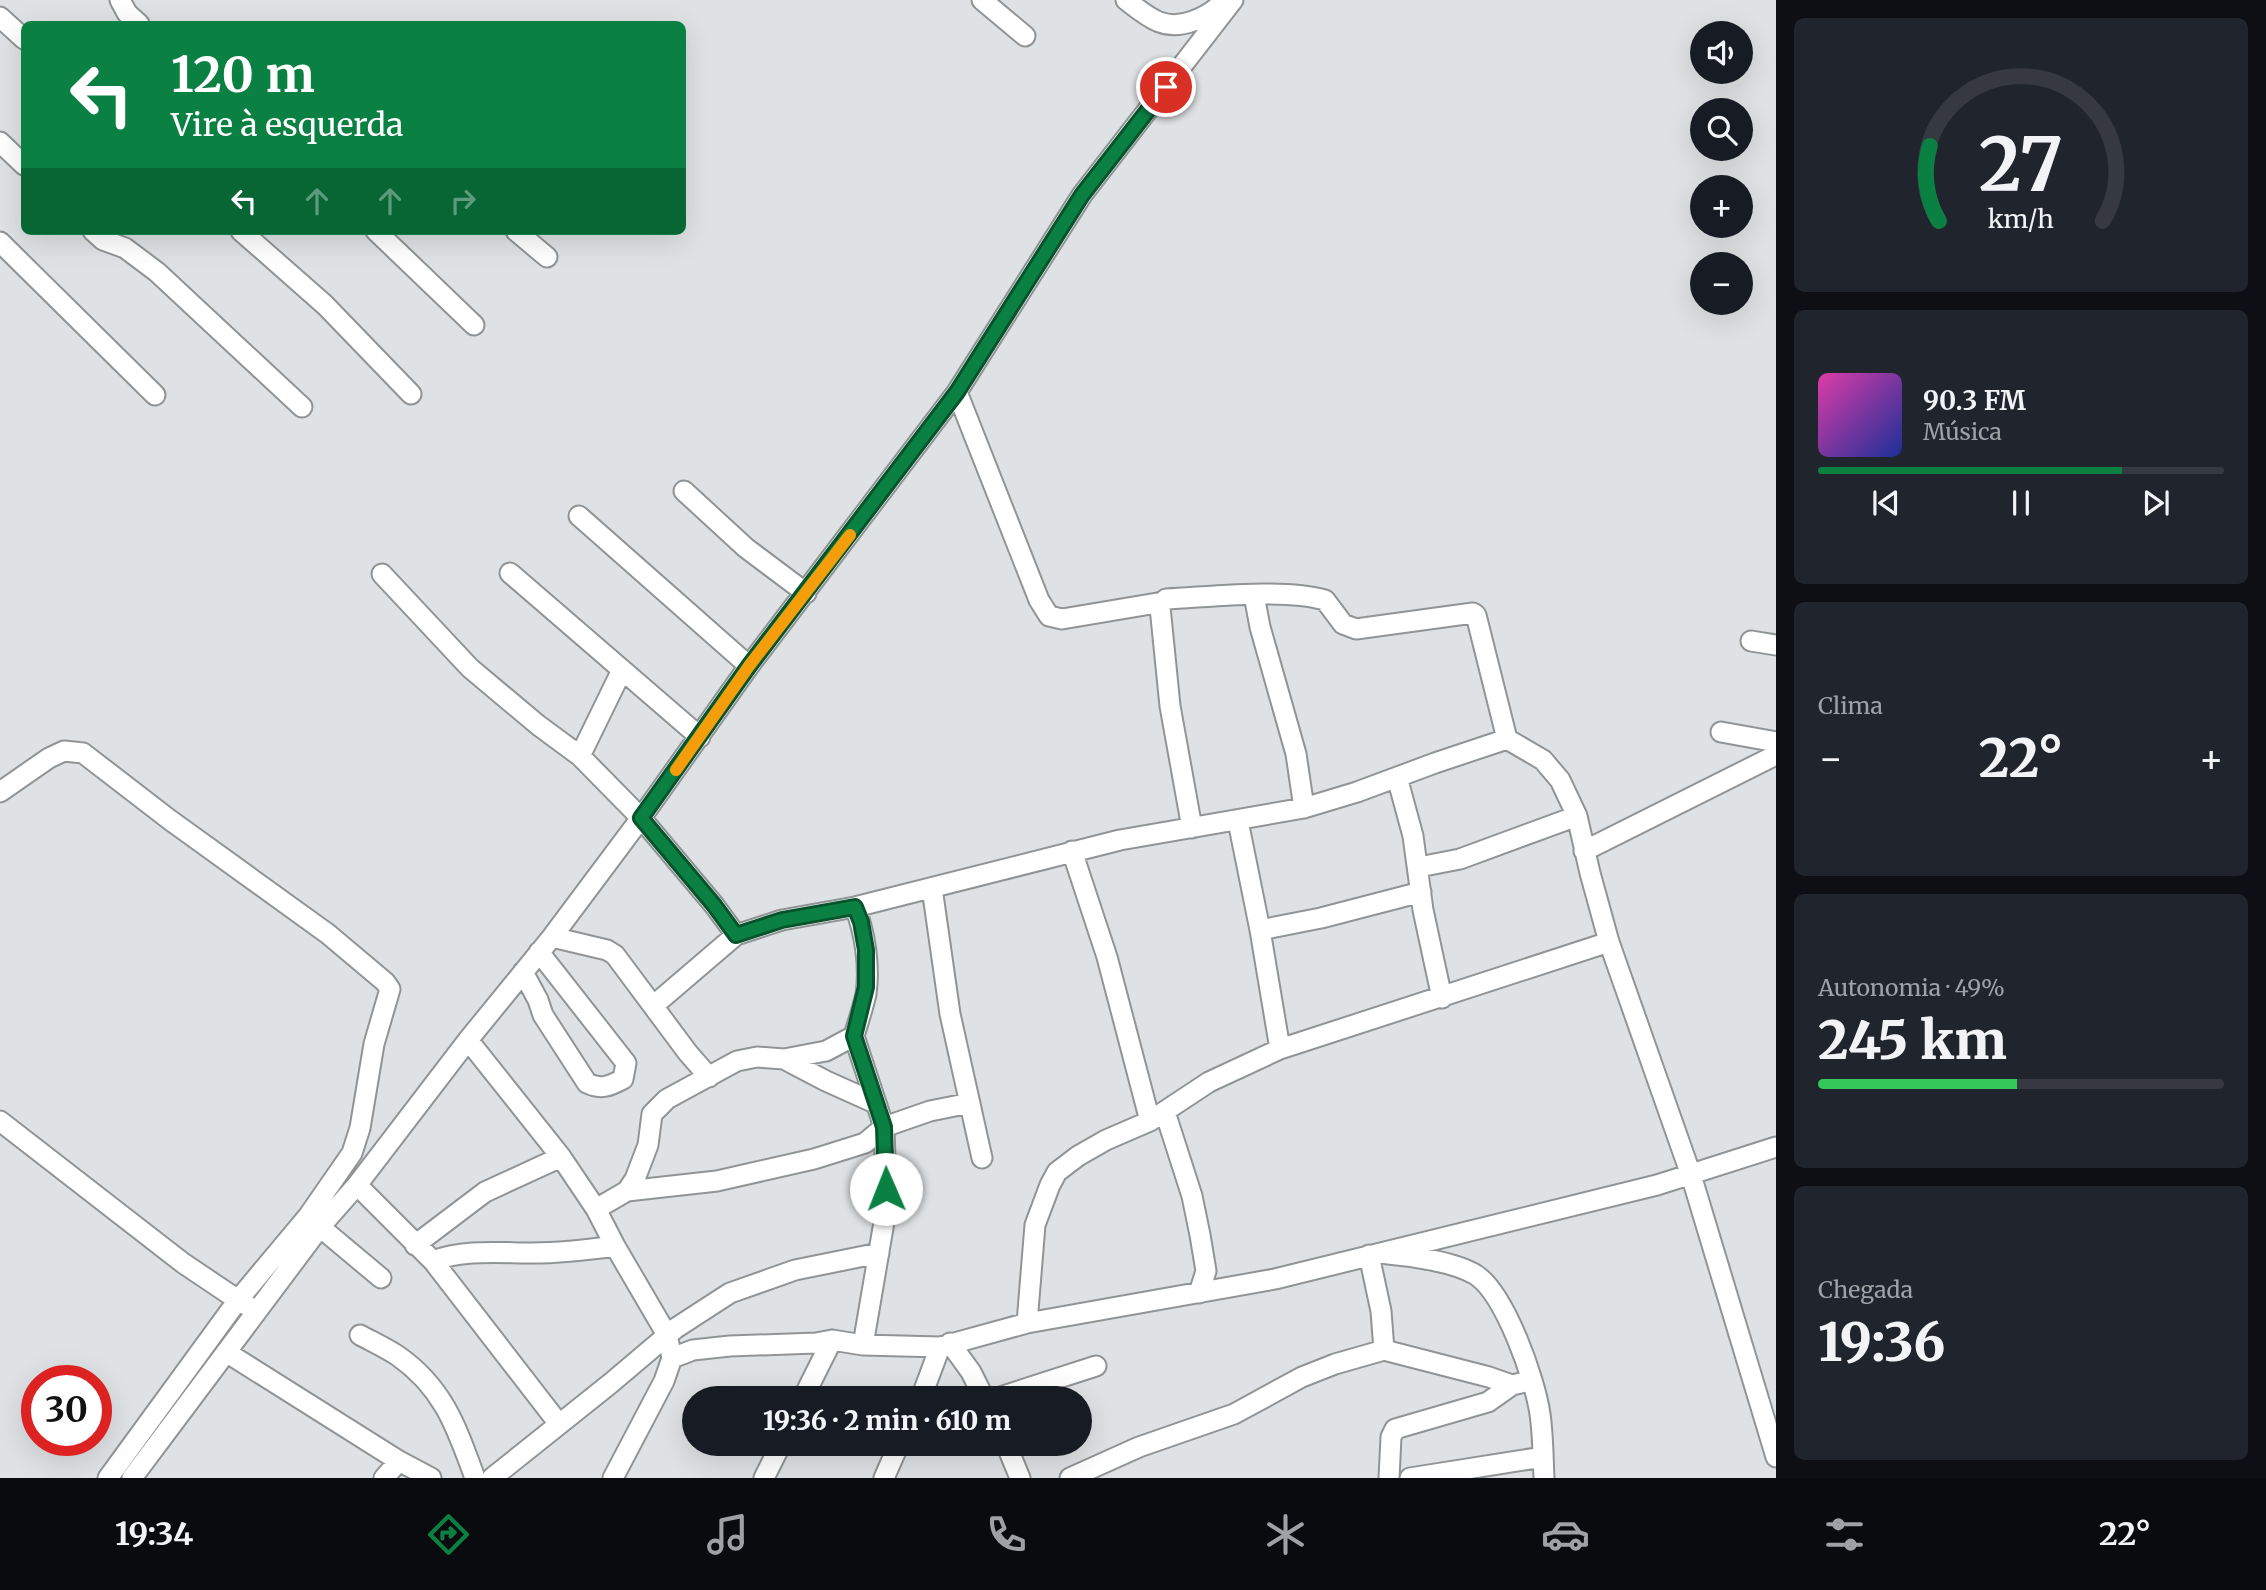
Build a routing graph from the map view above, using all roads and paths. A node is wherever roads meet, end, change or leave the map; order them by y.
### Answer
1 (120, 0) edge
2 (982, 0) edge
3 (1126, 0) edge
4 (1225, 0) edge
5 (1233, 0) edge
6 (0, 17) edge
7 (136, 21) edge
8 (21, 36) edge
9 (1026, 36) dead end
10 (0, 142) edge
11 (21, 162) edge
12 (97, 235) edge
13 (245, 235) edge
14 (380, 235) edge
15 (521, 235) edge
16 (0, 243) edge
17 (547, 257) dead end
18 (474, 325) dead end
19 (957, 392) junction
20 (411, 394) dead end
21 (155, 395) dead end
22 (302, 407) dead end
23 (684, 491) dead end
24 (579, 516) dead end
25 (510, 573) dead end
26 (382, 574) dead end
27 (806, 593) junction
28 (1254, 595) junction
29 (1163, 601) junction
30 (1751, 641) dead end
31 (1776, 645) edge
32 (749, 666) junction
33 (622, 670) junction
34 (1721, 732) dead end
35 (700, 737) junction
36 (1507, 739) junction
37 (1776, 742) edge
38 (1776, 755) edge
39 (580, 756) junction
40 (1397, 777) junction
41 (0, 792) edge
42 (1304, 808) junction
43 (1577, 816) junction
44 (641, 818) junction
45 (1238, 821) junction
46 (1192, 828) junction
47 (1072, 851) junction
48 (1584, 851) junction
49 (1419, 867) junction
50 (932, 888) junction
51 (1421, 892) junction
52 (855, 907) junction
53 (1261, 930) junction
54 (736, 935) junction
55 (1609, 942) junction
56 (545, 944) junction
57 (523, 972) junction
58 (1442, 998) junction
59 (653, 1006) junction
60 (854, 1036) junction
61 (468, 1040) junction
62 (1280, 1049) junction
63 (785, 1059) junction
64 (709, 1077) junction
65 (875, 1103) junction
66 (970, 1103) junction
67 (1157, 1116) junction
68 (0, 1121) edge
69 (884, 1127) junction
70 (1776, 1147) edge
71 (561, 1157) junction
72 (982, 1158) dead end
73 (1691, 1175) junction
74 (357, 1185) junction
75 (627, 1191) junction
76 (596, 1209) junction
77 (320, 1227) junction
78 (415, 1245) junction
79 (615, 1246) junction
80 (879, 1253) junction
81 (1369, 1255) junction
82 (433, 1261) junction
83 (381, 1278) dead end
84 (1199, 1293) junction
85 (238, 1300) junction
86 (257, 1312) junction
87 (1027, 1323) junction
88 (360, 1335) dead end
89 (667, 1335) junction
90 (832, 1340) junction
91 (863, 1345) junction
92 (945, 1345) junction
93 (1384, 1350) junction
94 (226, 1352) junction
95 (672, 1358) junction
96 (1096, 1366) dead end
97 (1532, 1381) junction
98 (1512, 1385) junction
99 (809, 1386) edge
100 (927, 1386) edge
101 (978, 1386) edge
102 (1034, 1386) edge
103 (559, 1424) junction
104 (775, 1456) edge
105 (894, 1456) edge
106 (1011, 1456) edge
107 (1543, 1457) junction
108 (1776, 1457) edge
109 (399, 1461) junction
110 (615, 1477) edge
111 (108, 1478) edge
112 (132, 1478) edge
113 (384, 1478) edge
114 (431, 1478) edge
115 (475, 1478) edge
116 (492, 1478) edge
117 (764, 1478) edge
118 (884, 1478) edge
119 (1020, 1478) edge
120 (1070, 1478) edge
121 (1389, 1478) edge
122 (1410, 1478) edge
123 (1544, 1478) edge

1 - 7 street
2 - 9 street
3 - 4 street
5 - 19 street
6 - 8 street
10 - 11 street
12 - 22 street
13 - 20 street
14 - 18 street
15 - 17 street
16 - 21 street
19 - 27 street
19 - 29 street
23 - 27 street
24 - 32 street
25 - 33 street
26 - 39 street
27 - 32 street
28 - 29 street
28 - 36 street
28 - 42 street
29 - 46 street
30 - 31 street
32 - 35 street
33 - 35 street
33 - 39 street
34 - 37 street
35 - 44 street
36 - 40 street
36 - 43 street
38 - 48 street
39 - 44 street
40 - 42 street
40 - 49 street
41 - 85 street
42 - 45 street
43 - 48 street
43 - 49 street
44 - 54 street
44 - 56 street
45 - 46 street
45 - 53 street
46 - 47 street
47 - 50 street
47 - 67 street
48 - 55 street
49 - 51 street
50 - 52 street
50 - 66 street
51 - 53 street
51 - 58 street
52 - 54 street
52 - 60 street
53 - 62 street
54 - 59 street
55 - 58 street
55 - 73 street
56 - 57 street
56 - 57 street
56 - 59 street
57 - 61 street
58 - 62 street
59 - 64 street
60 - 63 street
60 - 65 street
61 - 71 street
61 - 74 street
62 - 67 street
63 - 64 street
63 - 65 street
64 - 75 street
65 - 69 street
66 - 69 street
66 - 72 street
67 - 84 street
67 - 87 street
68 - 85 street
69 - 75 street
69 - 80 street
70 - 73 street
71 - 76 street
71 - 78 street
73 - 81 street
73 - 108 street
74 - 77 street
74 - 78 street
75 - 76 street
76 - 79 street
77 - 83 street
77 - 86 street
78 - 82 street
79 - 82 street
79 - 89 street
80 - 89 street
80 - 91 street
81 - 84 street
81 - 93 street
81 - 97 street
82 - 103 street
84 - 87 street
85 - 86 street
85 - 111 street
86 - 94 street
87 - 92 street
88 - 115 street
89 - 95 street
89 - 103 street
90 - 91 street
90 - 95 street
90 - 99 street
91 - 92 street
92 - 100 street
92 - 101 street
93 - 98 street
93 - 120 street
94 - 109 street
94 - 112 street
95 - 110 street
96 - 102 street
97 - 98 street
97 - 107 street
98 - 121 street
103 - 116 street
104 - 117 street
105 - 118 street
106 - 119 street
107 - 122 street
107 - 123 street
109 - 113 street
109 - 114 street

